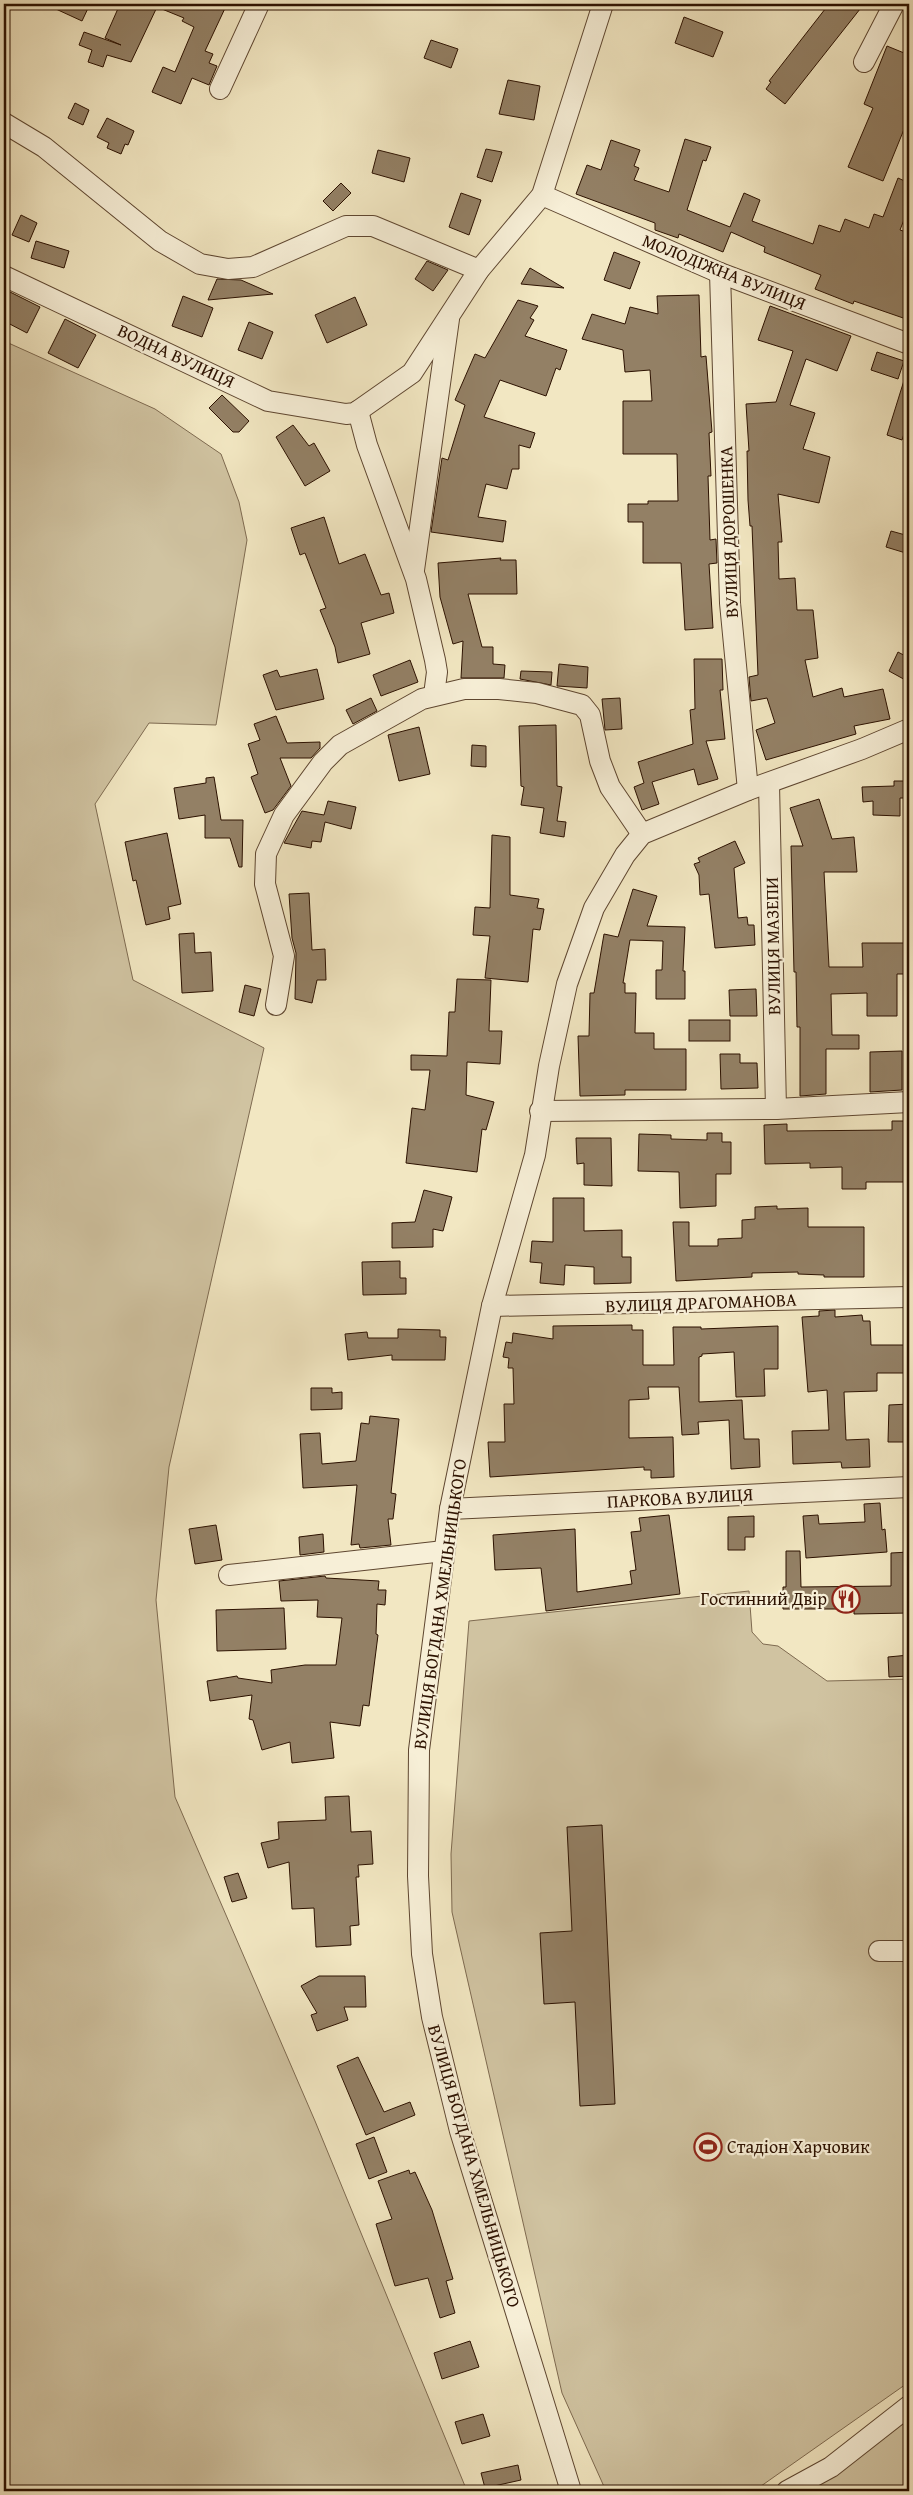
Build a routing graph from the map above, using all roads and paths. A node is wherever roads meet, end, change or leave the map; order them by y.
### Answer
1 (259, 4) edge
2 (603, 4) edge
3 (894, 4) edge
4 (864, 62) dead end
5 (220, 89) dead end
6 (4, 123) edge
7 (542, 195) junction
8 (479, 270) junction
9 (720, 272) junction
10 (4, 276) edge
11 (450, 314) junction
12 (909, 344) edge
13 (356, 412) junction
14 (413, 572) junction
15 (434, 695) junction
16 (909, 729) edge
17 (769, 784) junction
18 (748, 790) junction
19 (642, 834) junction
20 (276, 1005) dead end
21 (909, 1102) edge
22 (776, 1109) junction
23 (540, 1111) junction
24 (909, 1297) edge
25 (492, 1306) junction
26 (909, 1487) edge
27 (450, 1509) junction
28 (444, 1551) junction
29 (229, 1575) dead end
30 (879, 1951) dead end
31 (909, 1951) edge
32 (909, 2406) edge
33 (571, 2491) edge
34 (787, 2491) edge

1 - 5 street
2 - 7 street
3 - 4 street
6 - 8 street
7 - 8 street
7 - 9 street, МОЛОДІЖНА ВУЛИЦЯ
8 - 11 street
9 - 12 street, МОЛОДІЖНА ВУЛИЦЯ
9 - 18 street, ВУЛИЦЯ ДОРОШЕНКА
10 - 13 street, ВОДНА ВУЛИЦЯ
11 - 13 street
11 - 14 street
13 - 14 street
14 - 15 street
15 - 19 street
15 - 20 street
16 - 17 street, ВУЛИЦЯ БОГДАНА ХМЕЛЬНИЦЬКОГО
17 - 18 street, ВУЛИЦЯ БОГДАНА ХМЕЛЬНИЦЬКОГО
17 - 22 street, ВУЛИЦЯ МАЗЕПИ
18 - 19 street, ВУЛИЦЯ БОГДАНА ХМЕЛЬНИЦЬКОГО
19 - 23 street, ВУЛИЦЯ БОГДАНА ХМЕЛЬНИЦЬКОГО
21 - 22 street
22 - 23 street
23 - 25 street, ВУЛИЦЯ БОГДАНА ХМЕЛЬНИЦЬКОГО
24 - 25 street, ВУЛИЦЯ ДРАГОМАНОВА
25 - 27 street, ВУЛИЦЯ БОГДАНА ХМЕЛЬНИЦЬКОГО
26 - 27 street, ПАРКОВА ВУЛИЦЯ
27 - 28 street, ВУЛИЦЯ БОГДАНА ХМЕЛЬНИЦЬКОГО
28 - 29 street
28 - 33 street, ВУЛИЦЯ БОГДАНА ХМЕЛЬНИЦЬКОГО
30 - 31 street
32 - 34 street

